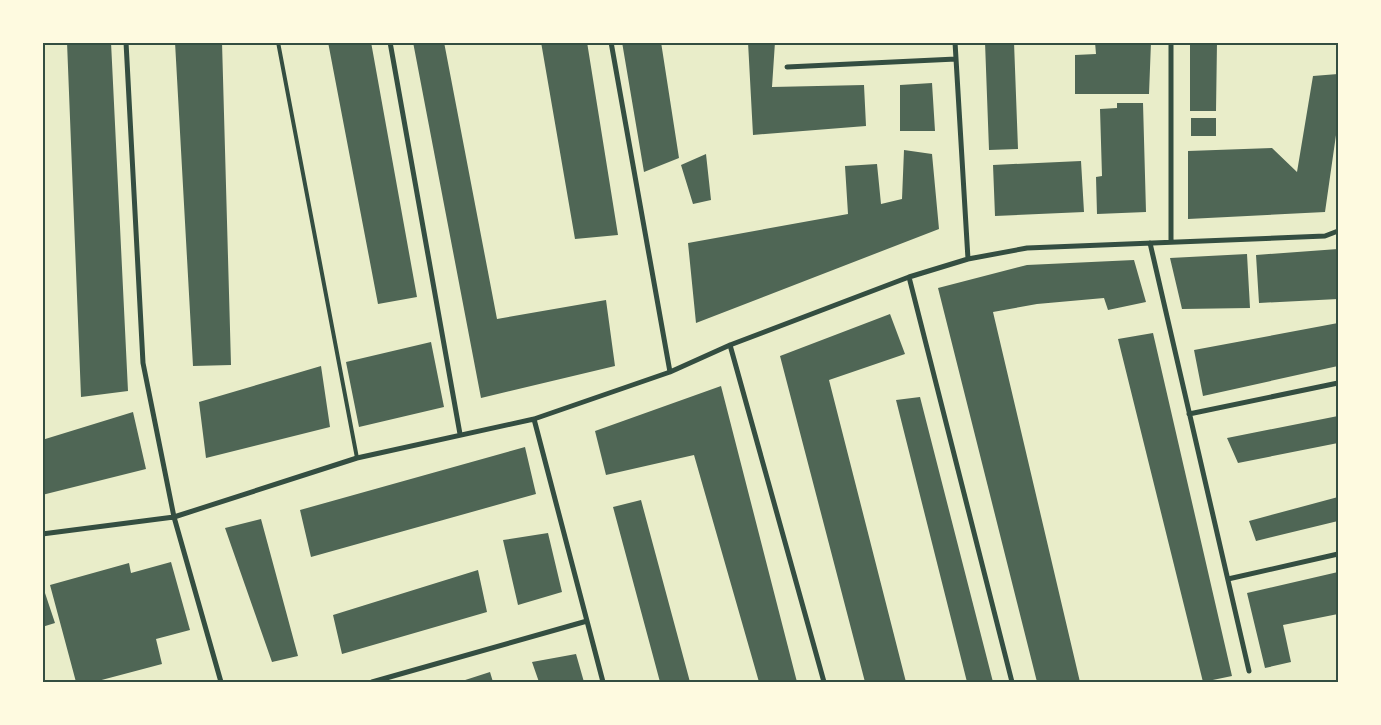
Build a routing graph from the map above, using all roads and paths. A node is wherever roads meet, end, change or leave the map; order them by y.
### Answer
1 (126, 42) edge
2 (278, 42) edge
3 (390, 42) edge
4 (612, 42) edge
5 (955, 42) edge
6 (1171, 42) edge
7 (956, 59) junction
8 (787, 67) dead end
9 (1338, 231) edge
10 (1171, 241) junction
11 (1150, 243) junction
12 (968, 259) junction
13 (909, 277) junction
14 (730, 345) junction
15 (670, 372) junction
16 (1338, 384) edge
17 (1189, 414) junction
18 (534, 419) junction
19 (460, 434) junction
20 (357, 458) junction
21 (174, 517) junction
22 (42, 534) edge
23 (1338, 554) edge
24 (1228, 579) junction
25 (587, 621) junction
26 (1249, 671) dead end
27 (221, 682) edge
28 (372, 682) edge
29 (603, 682) edge
30 (824, 682) edge
31 (1012, 682) edge

1 - 21 street
2 - 20 lane
3 - 19 street
4 - 15 street
5 - 7 street
6 - 10 street
7 - 8 street
7 - 12 street
9 - 10 street
10 - 11 street
11 - 12 street
11 - 17 street
12 - 13 street
13 - 14 street
13 - 31 street
14 - 15 street
14 - 30 street
15 - 18 street
16 - 17 street
17 - 24 street
18 - 19 street
18 - 25 street
19 - 20 street
20 - 21 street
21 - 22 street
21 - 27 street
23 - 24 street
24 - 26 street
25 - 28 street
25 - 29 street

